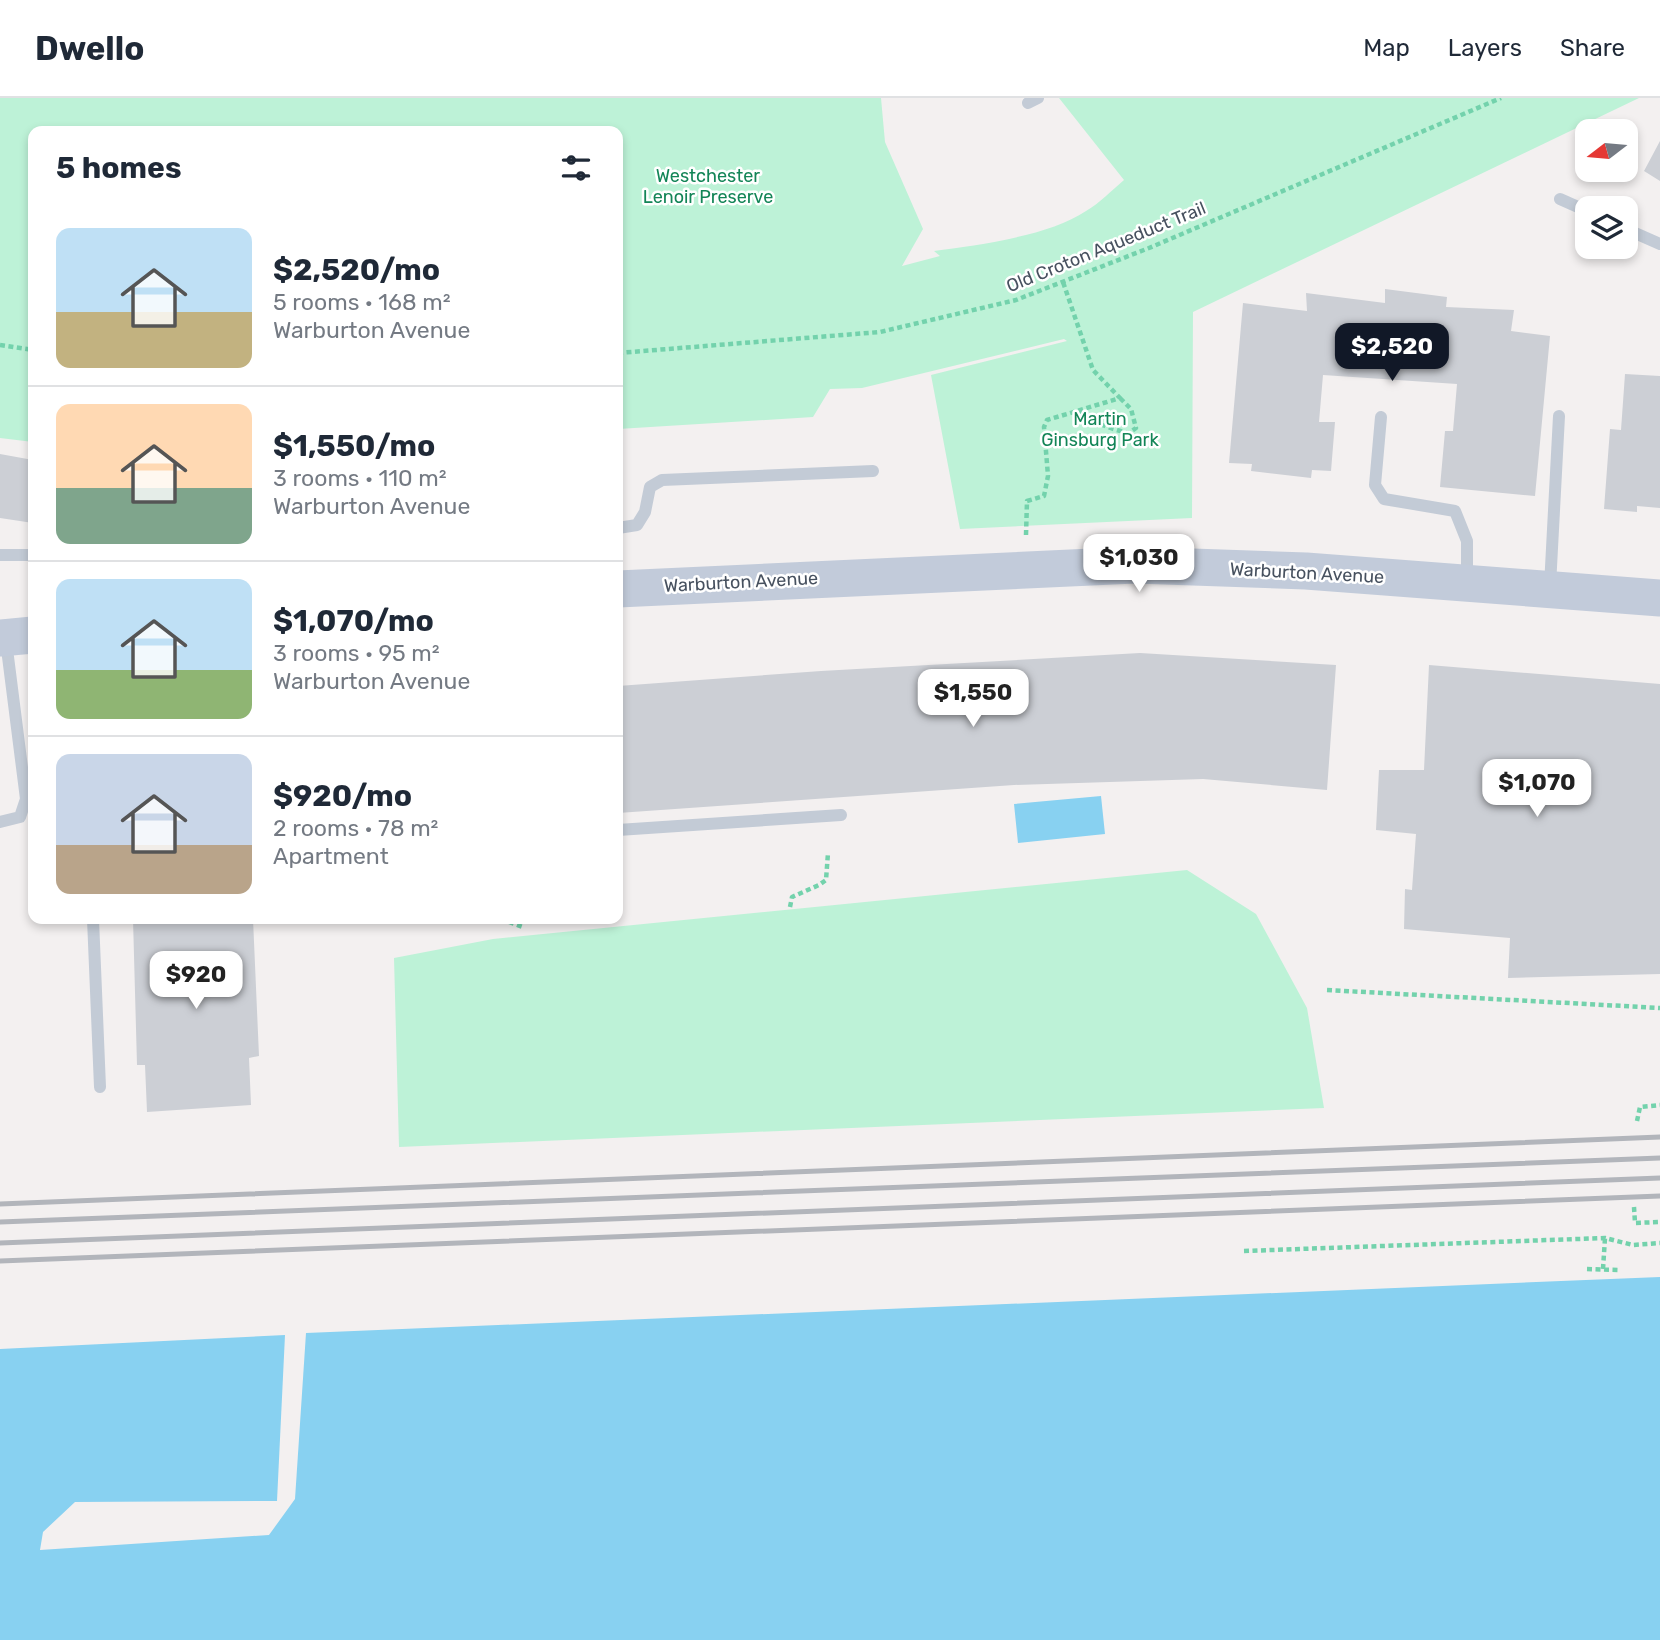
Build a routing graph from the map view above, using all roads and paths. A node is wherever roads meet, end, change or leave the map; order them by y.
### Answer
1 (1501, 98) edge
2 (1560, 199) dead end
3 (1575, 206) edge
4 (1638, 234) edge
5 (1660, 244) edge
6 (1063, 282) junction
7 (0, 345) edge
8 (28, 349) edge
9 (623, 353) edge
10 (1120, 398) junction
11 (1080, 410) junction
12 (1559, 416) dead end
13 (1381, 417) dead end
14 (873, 471) dead end
15 (623, 527) edge
16 (1026, 533) dead end
17 (0, 555) edge
18 (28, 555) edge
19 (1467, 583) junction
20 (623, 589) edge
21 (1550, 589) junction
22 (1660, 598) edge
23 (21, 636) edge
24 (841, 815) dead end
25 (0, 822) edge
26 (623, 830) edge
27 (828, 853) dead end
28 (790, 907) dead end
29 (93, 924) edge
30 (515, 924) edge
31 (523, 927) dead end
32 (1327, 990) dead end
33 (1660, 1008) edge
34 (100, 1087) dead end
35 (1660, 1105) edge
36 (1637, 1121) dead end
37 (1634, 1207) dead end
38 (1660, 1222) edge
39 (1605, 1238) junction
40 (1660, 1243) edge
41 (1244, 1251) dead end
42 (1587, 1269) dead end
43 (1603, 1269) junction
44 (1621, 1270) dead end

1 - 6 path, Old Croton Aqueduct Trail
2 - 3 lane
4 - 5 lane
6 - 9 path, Old Croton Aqueduct Trail
6 - 10 path
7 - 8 path
10 - 11 path
10 - 11 path
11 - 16 path
12 - 21 lane
13 - 19 lane
14 - 15 lane
17 - 18 lane
19 - 20 street, Warburton Avenue
19 - 21 street, Warburton Avenue
21 - 22 street, Warburton Avenue
23 - 25 lane
24 - 26 lane
27 - 28 path
29 - 34 lane
30 - 31 path
32 - 33 path
35 - 36 path
37 - 38 path
39 - 40 path
39 - 41 path
39 - 43 path
42 - 43 path
43 - 44 path

